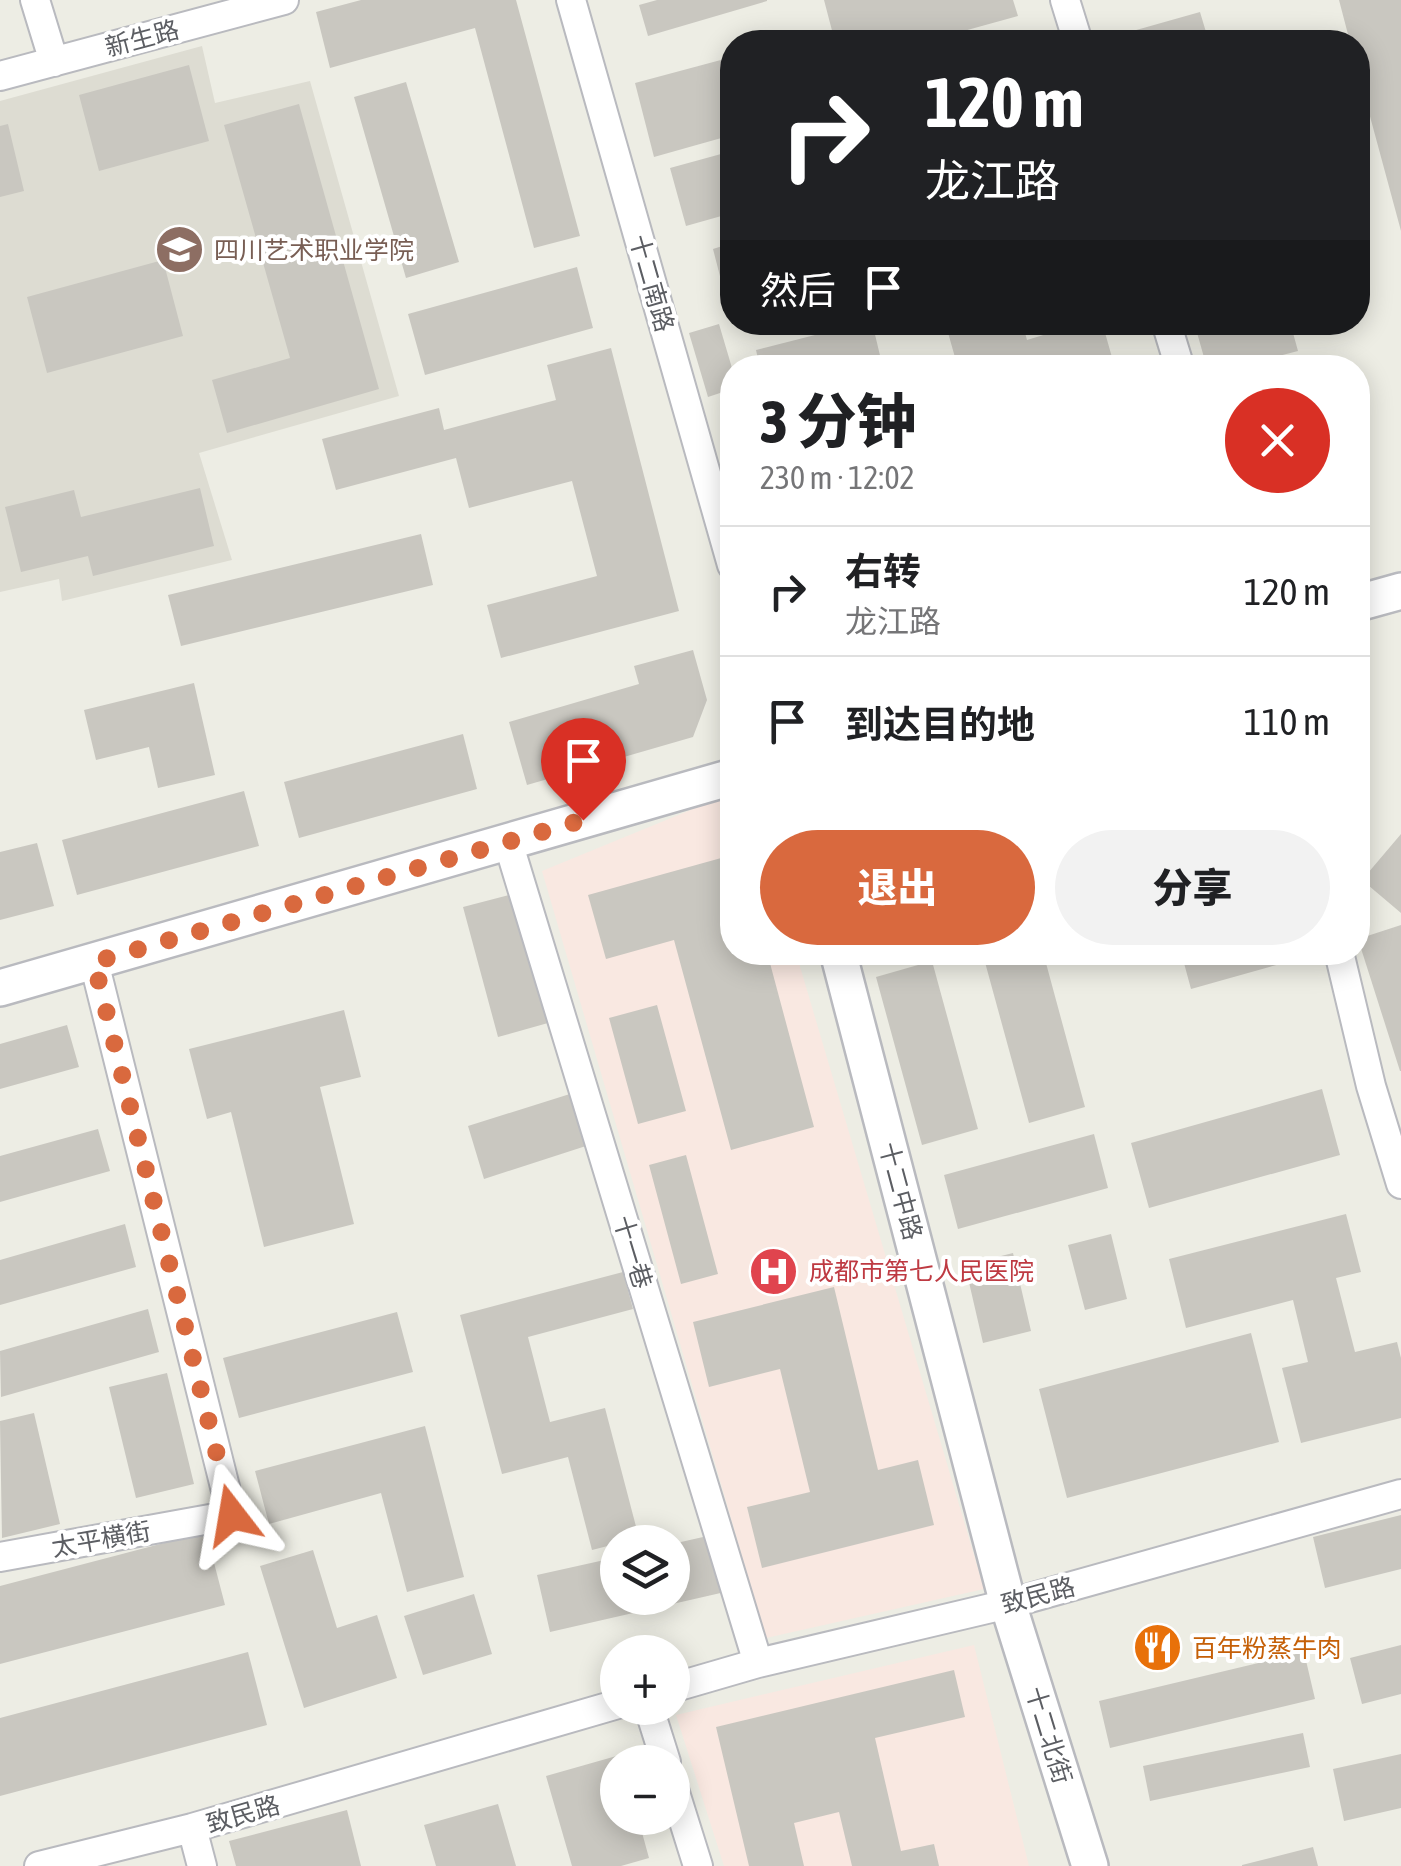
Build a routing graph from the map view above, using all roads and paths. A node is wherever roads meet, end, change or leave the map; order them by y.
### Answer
1 (36, 0) edge
2 (284, 0) edge
3 (571, 0) edge
4 (1065, 0) edge
5 (1074, 30) edge
6 (54, 62) junction
7 (0, 76) edge
8 (720, 523) edge
9 (1401, 591) edge
10 (1370, 600) edge
11 (720, 780) edge
12 (508, 842) junction
13 (94, 962) junction
14 (841, 965) edge
15 (1342, 965) edge
16 (0, 988) edge
17 (1401, 1184) edge
18 (1401, 1494) edge
19 (0, 1558) edge
20 (1008, 1604) junction
21 (758, 1663) junction
22 (690, 1683) edge
23 (600, 1709) edge
24 (192, 1828) junction
25 (688, 1835) edge
26 (39, 1866) edge
27 (202, 1866) edge
28 (698, 1866) edge
29 (1090, 1866) edge

1 - 6 street
2 - 6 street, 新生路
3 - 8 street, 十二南路
4 - 5 street
6 - 7 street, 新生路
9 - 10 street
11 - 12 street
12 - 13 street
12 - 21 street, 十一巷
13 - 16 street
13 - 19 street, 太平横街
14 - 20 street, 十二中路
15 - 17 street
18 - 20 street, 致民路
20 - 21 street, 致民路
20 - 29 street, 十二北街
21 - 22 street, 致民路
23 - 24 street, 致民路
24 - 26 street, 致民路
24 - 27 street
25 - 28 street

